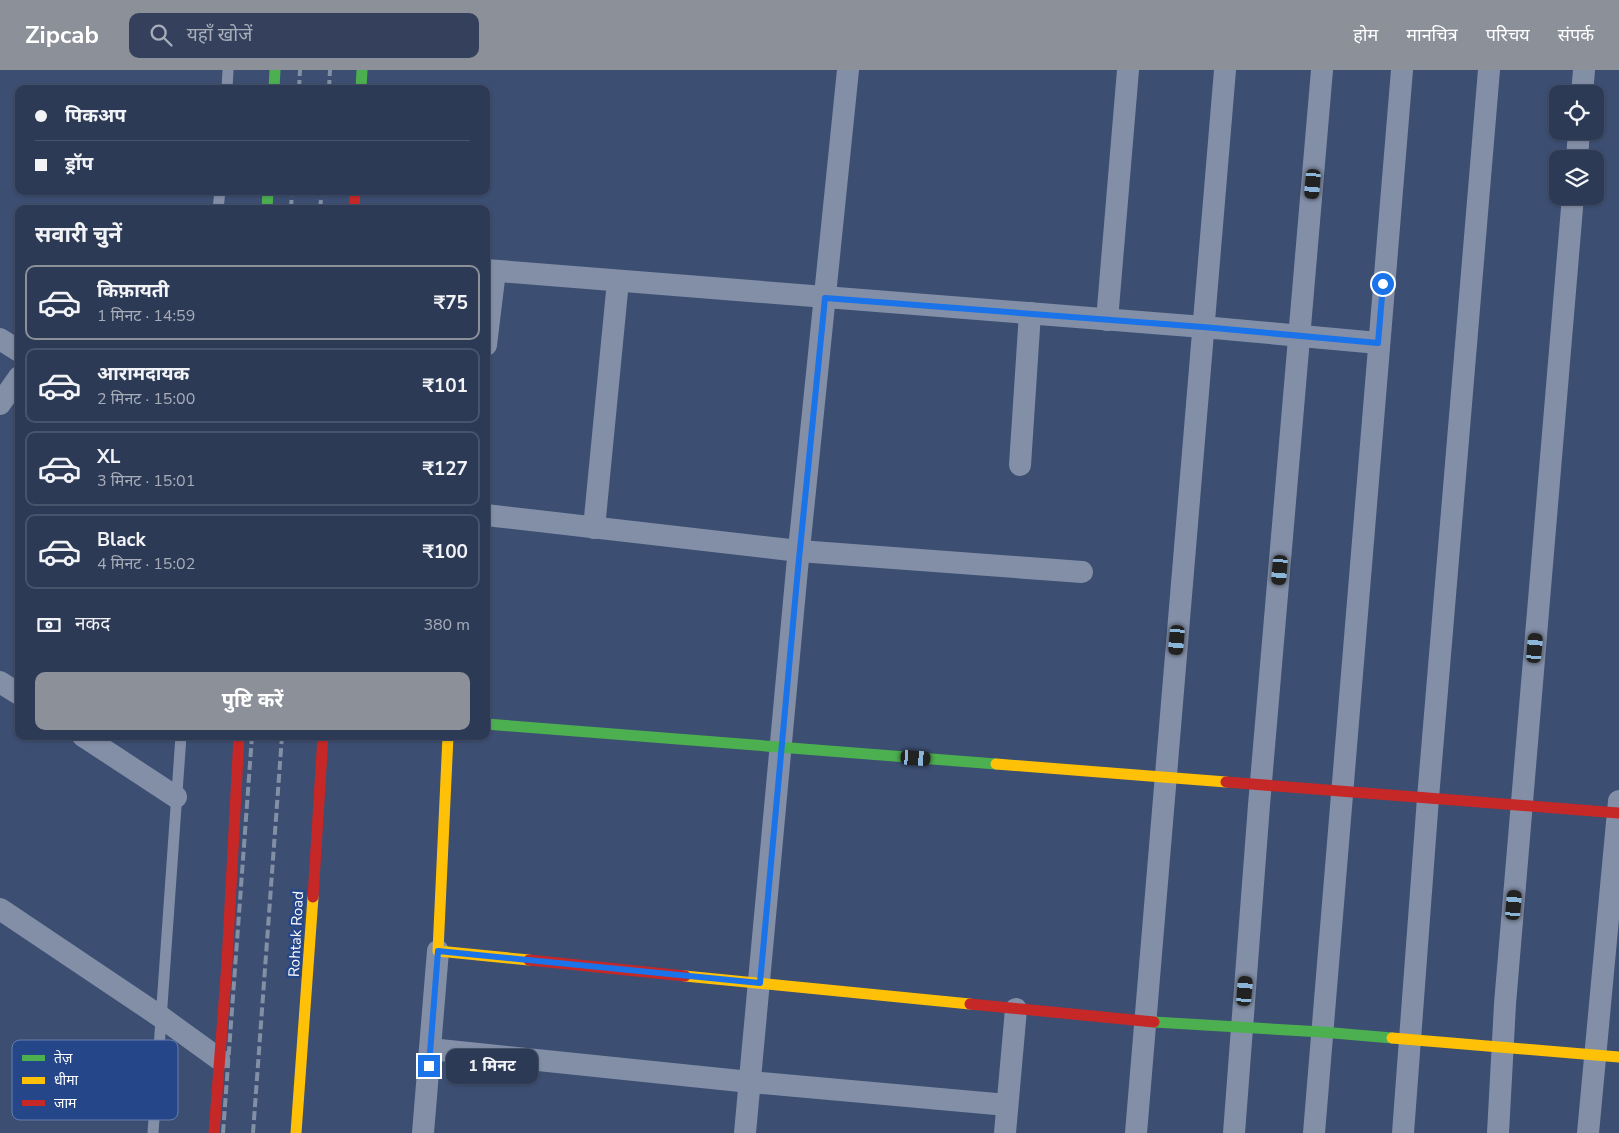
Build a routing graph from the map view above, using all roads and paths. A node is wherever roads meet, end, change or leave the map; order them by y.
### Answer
1 (228, 70) edge
2 (275, 70) edge
3 (362, 70) edge
4 (848, 70) edge
5 (1128, 70) edge
6 (1225, 70) edge
7 (1322, 70) edge
8 (1402, 70) edge
9 (1489, 70) edge
10 (1584, 70) edge
11 (227, 85) edge
12 (274, 85) edge
13 (361, 85) edge
14 (1583, 85) edge
15 (1572, 205) edge
16 (491, 270) edge
17 (618, 281) junction
18 (490, 285) edge
19 (825, 298) junction
20 (1030, 313) junction
21 (1107, 320) junction
22 (1203, 327) junction
23 (1300, 335) junction
24 (0, 339) edge
25 (1378, 343) junction
26 (15, 348) edge
27 (15, 383) edge
28 (0, 404) edge
29 (1020, 465) dead end
30 (490, 515) edge
31 (594, 528) junction
32 (799, 551) junction
33 (1082, 572) dead end
34 (0, 682) edge
35 (15, 691) edge
36 (490, 724) edge
37 (89, 740) edge
38 (180, 740) edge
39 (239, 740) edge
40 (323, 740) edge
41 (448, 740) edge
42 (781, 747) junction
43 (1165, 777) junction
44 (1261, 785) junction
45 (1342, 791) junction
46 (176, 797) junction
47 (1428, 798) junction
48 (1522, 805) junction
49 (1619, 807) edge
50 (0, 909) edge
51 (438, 951) junction
52 (760, 983) junction
53 (1016, 1009) junction
54 (161, 1016) junction
55 (1145, 1022) junction
56 (1242, 1028) junction
57 (1322, 1032) junction
58 (159, 1040) edge
59 (1410, 1040) junction
60 (1503, 1048) junction
61 (430, 1049) junction
62 (1596, 1055) junction
63 (1619, 1057) edge
64 (219, 1058) junction
65 (750, 1082) junction
66 (1007, 1105) junction
67 (154, 1120) edge
68 (153, 1133) edge
69 (214, 1133) edge
70 (296, 1133) edge
71 (423, 1133) edge
72 (745, 1133) edge
73 (1005, 1133) edge
74 (1136, 1133) edge
75 (1234, 1133) edge
76 (1314, 1133) edge
77 (1403, 1133) edge
78 (1498, 1133) edge
79 (1588, 1133) edge

1 - 11 lane
2 - 12 main road
3 - 13 main road
4 - 19 street
5 - 21 street
6 - 22 street
7 - 23 street
8 - 25 street
9 - 47 street
10 - 14 street
15 - 48 street
16 - 17 street
16 - 18 street
17 - 19 street
17 - 31 street
19 - 20 street
19 - 32 street
20 - 21 street
20 - 29 street
21 - 22 street
22 - 23 street
22 - 43 street
23 - 25 street
23 - 44 street
24 - 26 street
25 - 45 street
27 - 28 street
30 - 31 street
31 - 32 street
32 - 33 street
32 - 42 street
34 - 35 street
36 - 42 main road
37 - 46 street
38 - 46 lane
39 - 64 main road
40 - 70 main road, Rohtak Road
41 - 51 main road
42 - 43 main road
42 - 52 street
43 - 44 main road
43 - 55 street
44 - 45 main road
44 - 56 street
45 - 47 main road
45 - 57 street
46 - 54 lane
47 - 48 main road
47 - 59 street
48 - 49 main road
48 - 60 street
49 - 62 street
50 - 54 street
51 - 52 main road
51 - 61 street
52 - 53 main road
52 - 65 street
53 - 55 main road
53 - 66 street
54 - 58 lane
54 - 64 street
55 - 56 main road
55 - 74 street
56 - 57 main road
56 - 75 street
57 - 59 main road
57 - 76 street
59 - 60 main road
59 - 77 street
60 - 62 main road
60 - 78 street
61 - 65 street
61 - 71 street
62 - 63 main road
62 - 79 street
64 - 69 main road
65 - 66 street
65 - 72 street
66 - 73 street
67 - 68 lane

